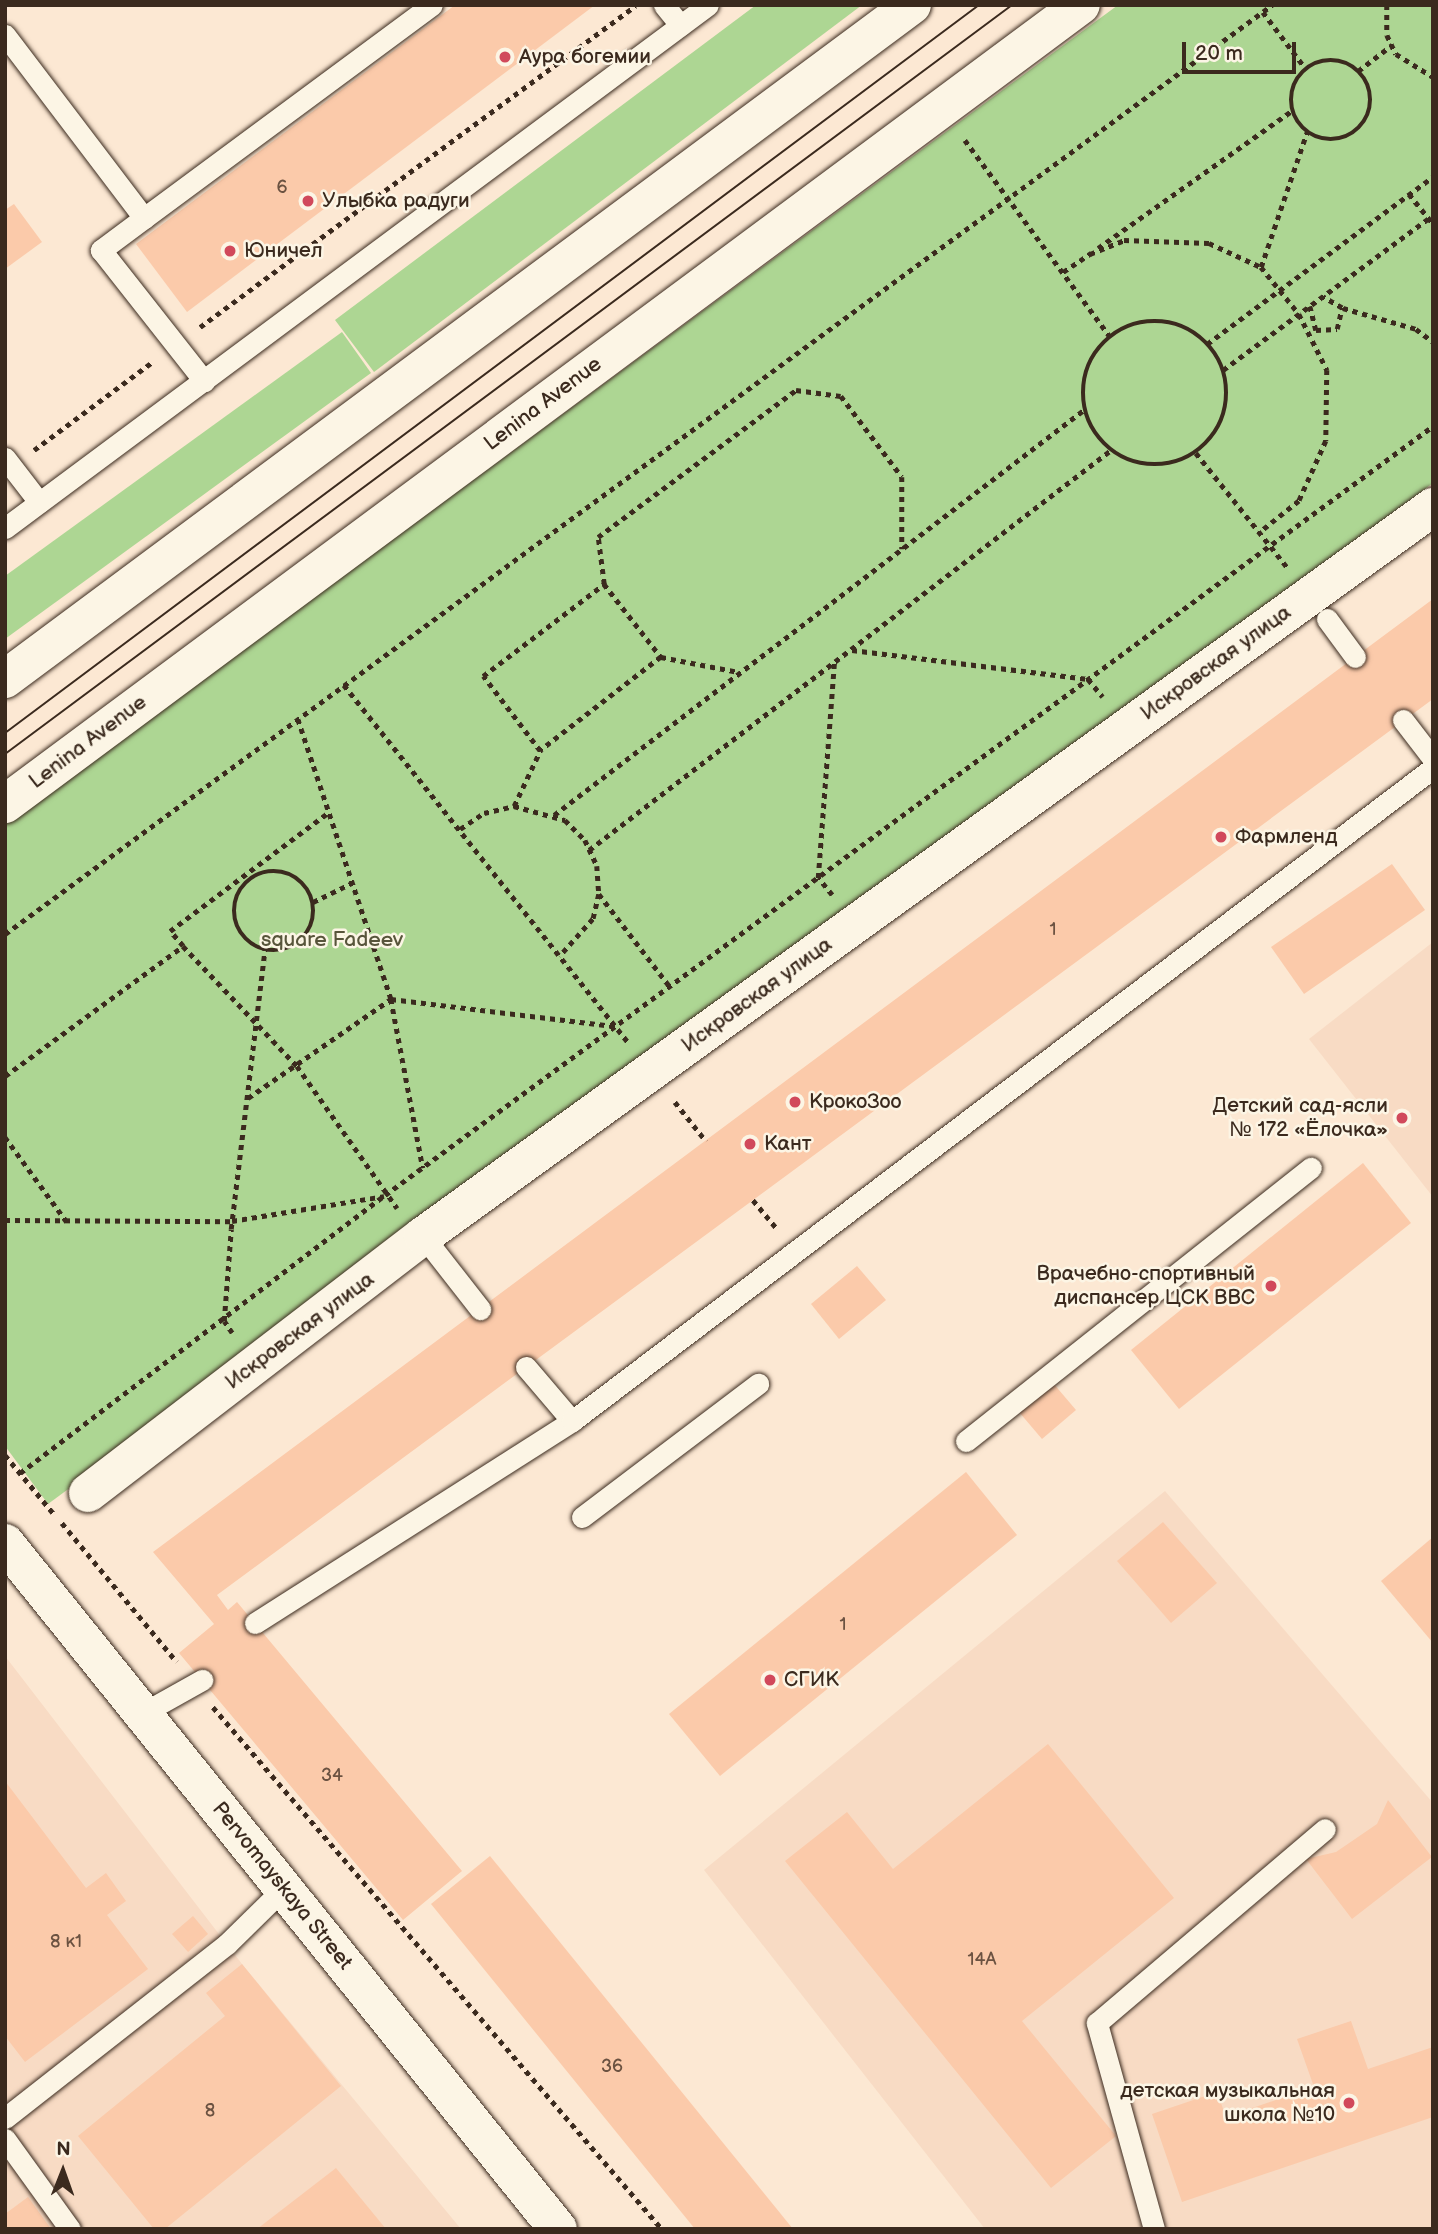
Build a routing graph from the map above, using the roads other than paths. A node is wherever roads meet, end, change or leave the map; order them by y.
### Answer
1 (432, 5) edge
2 (664, 5) edge
3 (708, 5) edge
4 (912, 5) edge
5 (1080, 5) edge
6 (680, 25) junction
7 (5, 35) edge
8 (144, 218) junction
9 (204, 382) junction
10 (8, 462) edge
11 (39, 502) junction
12 (1433, 506) edge
13 (5, 528) edge
14 (1327, 619) dead end
15 (1355, 657) dead end
16 (5, 679) edge
17 (1403, 720) dead end
18 (1433, 759) edge
19 (1433, 768) edge
20 (5, 804) edge
21 (1311, 1168) dead end
22 (423, 1237) junction
23 (480, 1309) dead end
24 (526, 1367) dead end
25 (758, 1384) dead end
26 (572, 1421) junction
27 (966, 1441) dead end
28 (88, 1493) dead end
29 (582, 1517) dead end
30 (5, 1543) edge
31 (259, 1629) dead end
32 (194, 1677) road end
33 (139, 1709) junction
34 (1325, 1829) dead end
35 (284, 1888) junction
36 (5, 2118) edge
37 (5, 2139) edge
38 (70, 2229) edge
39 (558, 2229) edge
40 (1154, 2229) edge

1 - 8 lane
2 - 6 lane
3 - 6 lane
4 - 16 street
5 - 20 street, Lenina Avenue
6 - 9 lane
7 - 8 lane
8 - 9 lane
9 - 11 lane
10 - 11 lane
11 - 13 lane
12 - 22 street, Искровская улица
14 - 15 lane
17 - 18 lane
19 - 26 lane
21 - 27 lane
22 - 23 lane
22 - 28 street, Искровская улица
24 - 26 lane
25 - 29 lane
26 - 31 lane
30 - 33 street, Pervomayskaya Street
32 - 33 lane
33 - 35 street, Pervomayskaya Street
34 - 40 lane
35 - 36 lane
35 - 39 street, Pervomayskaya Street
37 - 38 lane

